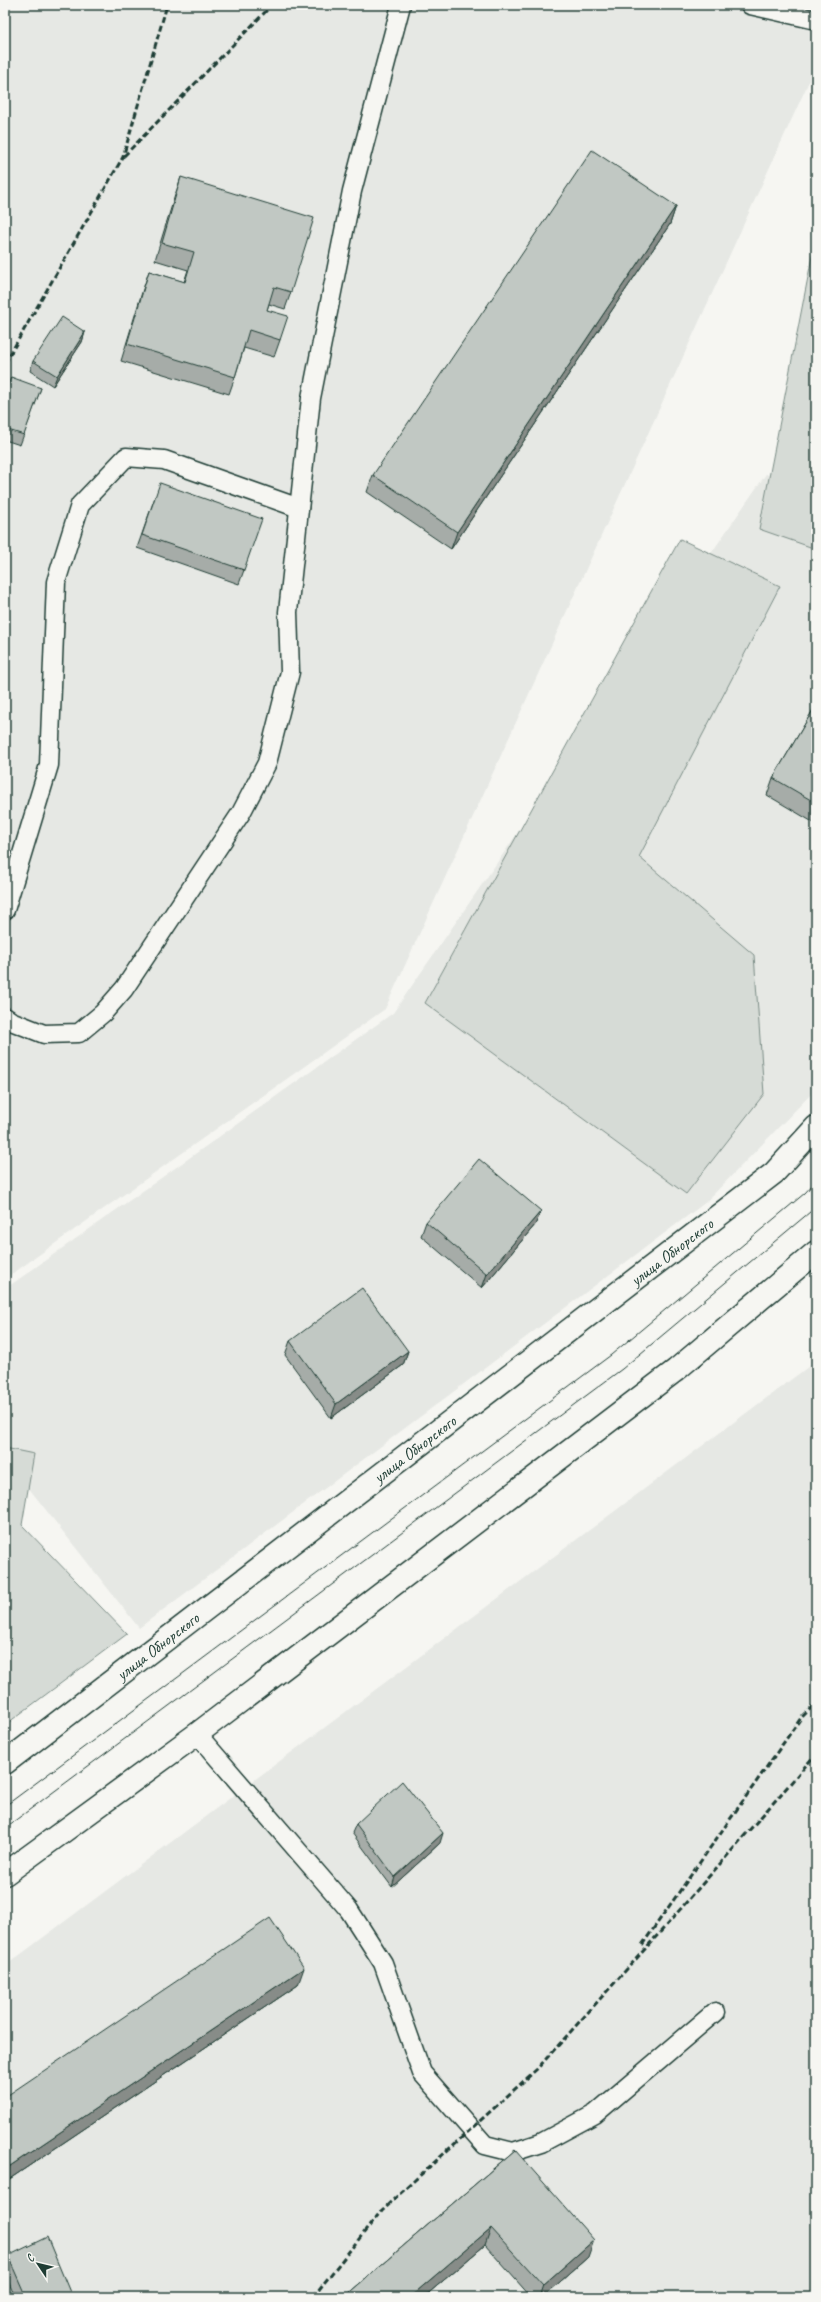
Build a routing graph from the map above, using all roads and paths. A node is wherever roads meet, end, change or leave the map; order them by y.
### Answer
1 (401, 5) edge
2 (750, 5) edge
3 (816, 20) edge
4 (299, 508) junction
5 (5, 910) edge
6 (5, 1017) edge
7 (816, 1126) edge
8 (816, 1252) edge
9 (197, 1734) junction
10 (5, 1763) edge
11 (5, 1874) edge
12 (715, 2012) dead end

1 - 4 lane
2 - 3 lane
4 - 5 lane
4 - 6 lane
7 - 10 main road, улица Обнорского
8 - 9 main road
9 - 11 main road
9 - 12 lane

